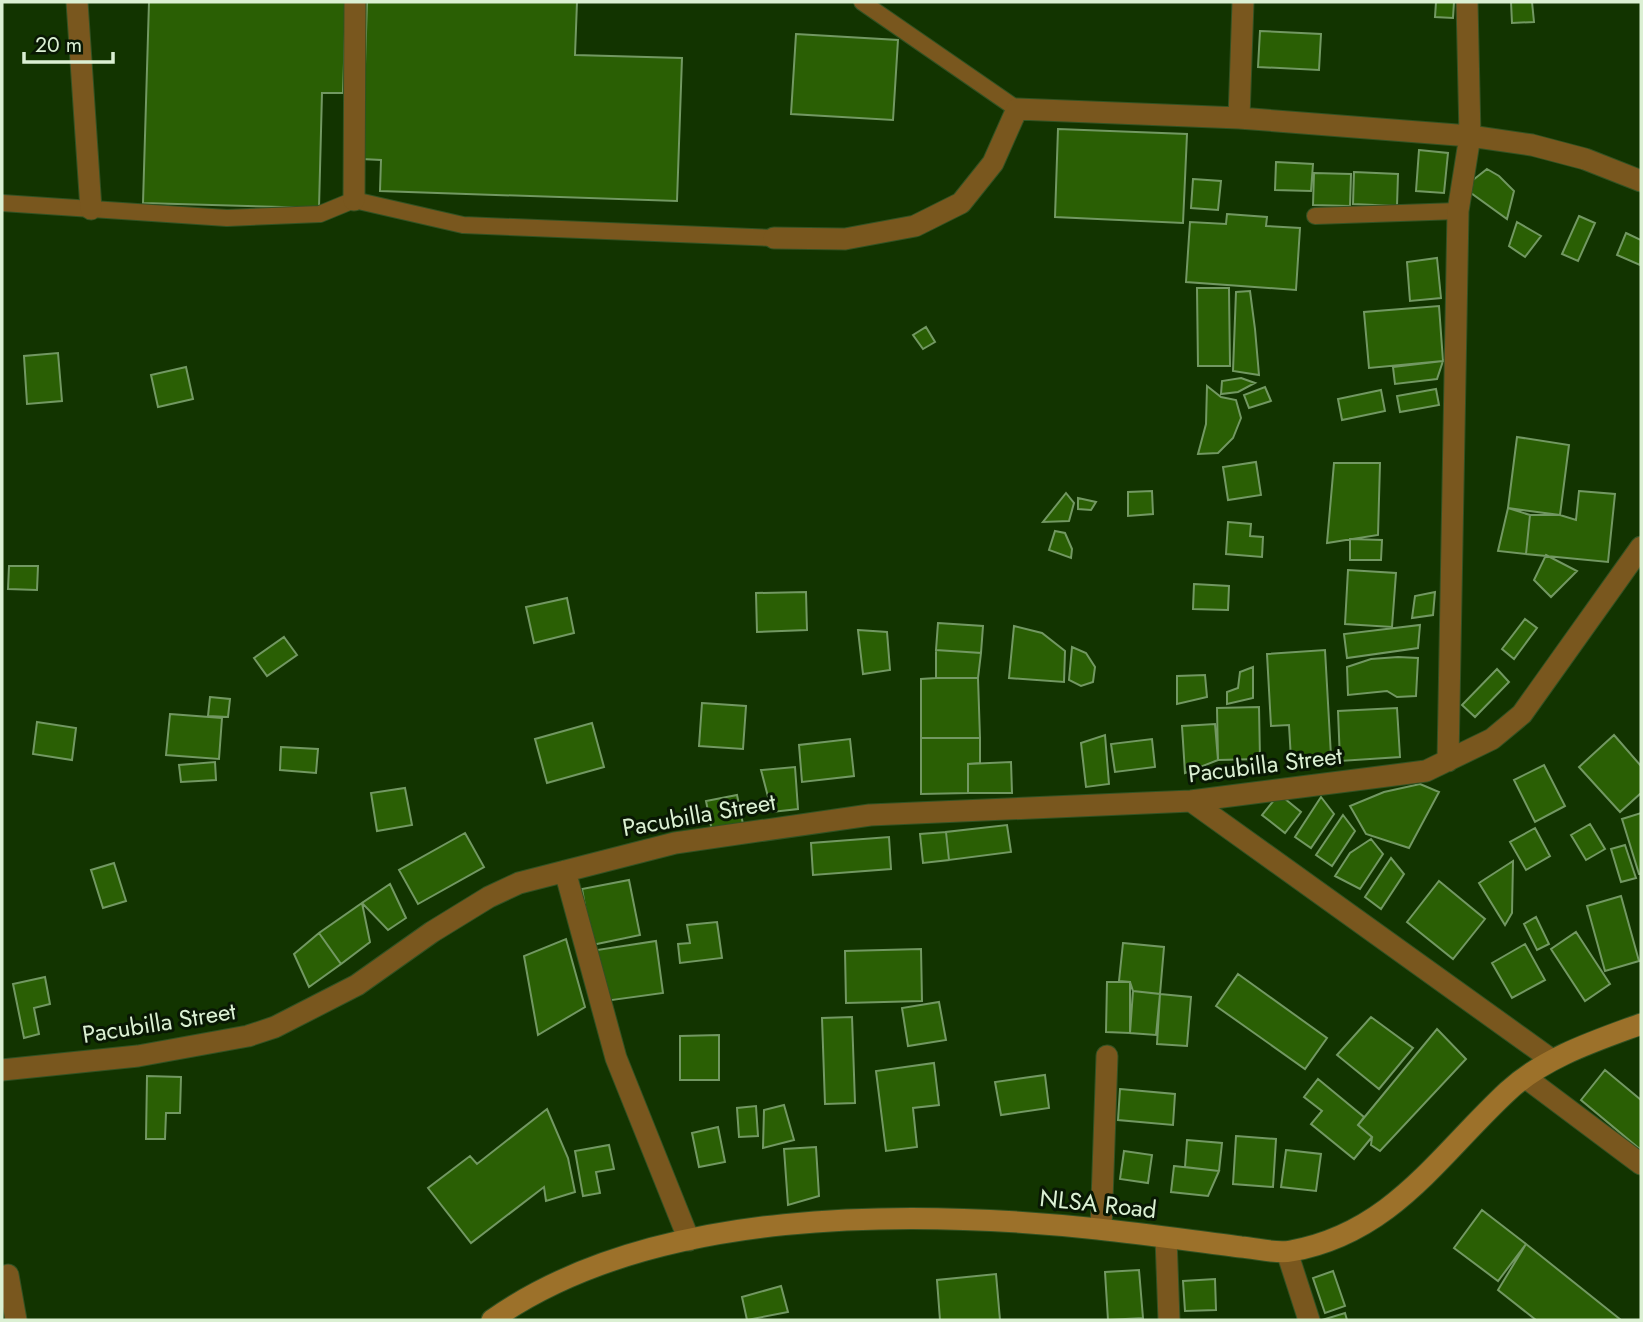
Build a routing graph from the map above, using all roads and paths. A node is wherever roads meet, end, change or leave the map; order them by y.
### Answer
1 (77, 2) edge
2 (355, 2) edge
3 (862, 2) edge
4 (1243, 2) edge
5 (1466, 2) edge
6 (1017, 109) junction
7 (1239, 118) junction
8 (1469, 136) junction
9 (1641, 181) edge
10 (354, 200) junction
11 (2, 203) edge
12 (91, 209) junction
13 (1458, 211) junction
14 (1315, 216) dead end
15 (774, 238) joint
16 (1641, 547) edge
17 (1448, 761) junction
18 (1191, 801) junction
19 (565, 871) junction
20 (1641, 1024) edge
21 (1107, 1056) dead end
22 (1552, 1060) junction
23 (2, 1070) edge
24 (1526, 1078) junction
25 (1641, 1164) edge
26 (1101, 1229) junction
27 (1166, 1238) junction
28 (689, 1240) junction
29 (1287, 1252) junction
30 (8, 1275) dead end
31 (16, 1320) edge
32 (492, 1320) edge
33 (1169, 1320) edge
34 (1309, 1320) edge

1 - 12 street
2 - 10 street
3 - 6 lane
4 - 7 street
5 - 8 street
6 - 7 street
6 - 15 street
7 - 8 street
8 - 9 street
8 - 13 street
10 - 12 lane
10 - 15 lane
11 - 12 lane
13 - 14 lane
13 - 17 street
16 - 17 street, Pacubilla Street
17 - 18 street, Pacubilla Street
18 - 19 street, Pacubilla Street
18 - 22 street
19 - 23 street, Pacubilla Street
19 - 28 street
20 - 22 main road, NLSA Road
21 - 26 street
22 - 24 main road, NLSA Road
24 - 25 street
24 - 29 main road, NLSA Road
26 - 27 main road, NLSA Road
26 - 28 main road, NLSA Road
27 - 29 main road, NLSA Road
27 - 33 street
28 - 32 main road, NLSA Road
29 - 34 street
30 - 31 street

